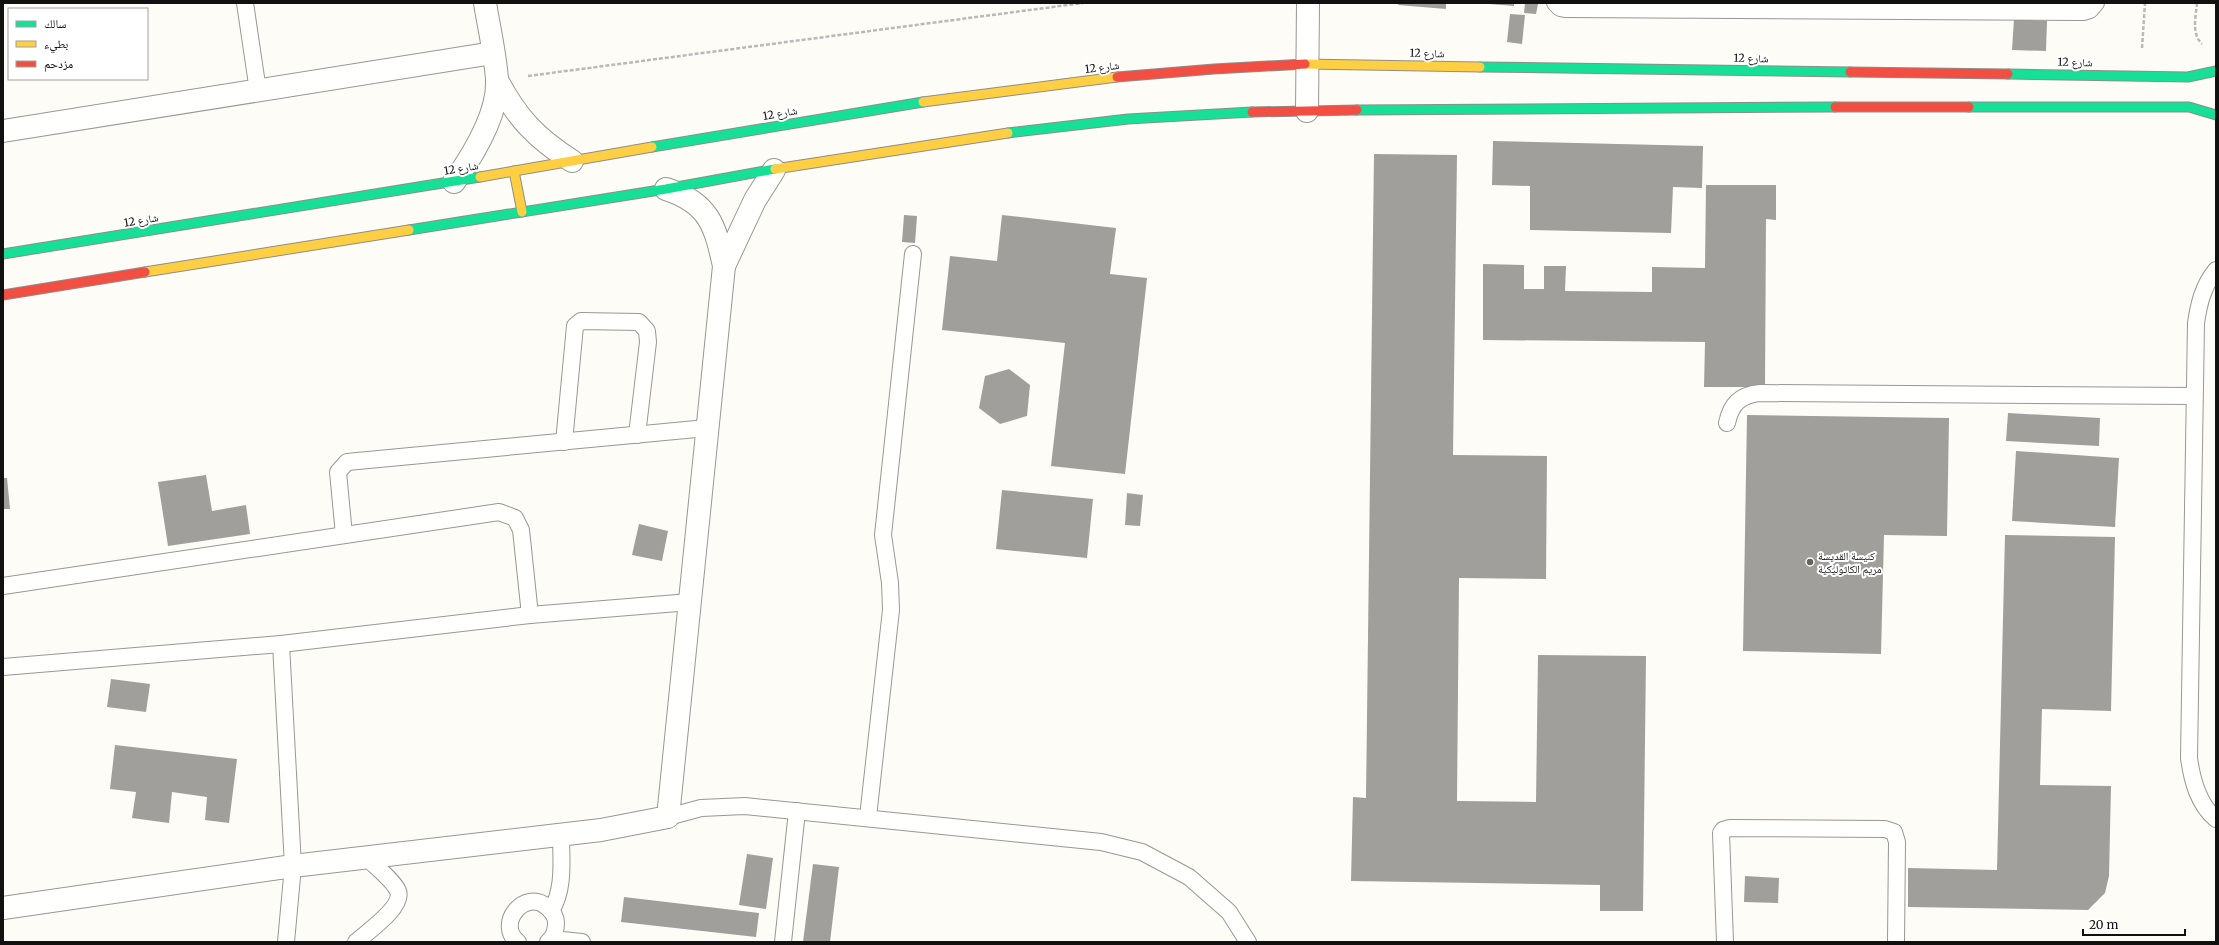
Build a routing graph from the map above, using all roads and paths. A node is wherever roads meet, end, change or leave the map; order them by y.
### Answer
1 (245, 3) edge
2 (485, 3) edge
3 (1083, 3) edge
4 (1308, 3) edge
5 (1555, 3) edge
6 (2096, 3) edge
7 (2145, 3) edge
8 (2197, 3) edge
9 (2196, 38) dead end
10 (493, 53) junction
11 (1307, 64) junction
12 (2216, 72) edge
13 (2140, 75) junction
14 (497, 80) junction
15 (258, 91) junction
16 (1307, 111) junction
17 (2216, 115) edge
18 (3, 130) edge
19 (572, 161) junction
20 (774, 170) junction
21 (514, 171) junction
22 (454, 182) junction
23 (666, 189) junction
24 (522, 212) junction
25 (3, 254) edge
26 (913, 254) dead end
27 (724, 266) junction
28 (2216, 270) edge
29 (3, 295) edge
30 (2194, 396) junction
31 (1727, 423) dead end
32 (707, 428) junction
33 (637, 435) junction
34 (564, 442) junction
35 (344, 535) junction
36 (3, 586) edge
37 (690, 602) junction
38 (530, 615) junction
39 (281, 644) junction
40 (3, 667) edge
41 (797, 810) junction
42 (668, 817) junction
43 (868, 817) junction
44 (2216, 819) edge
45 (561, 834) junction
46 (368, 858) junction
47 (293, 866) junction
48 (3, 908) edge
49 (551, 910) junction
50 (550, 940) edge
51 (286, 942) edge
52 (356, 942) edge
53 (518, 942) edge
54 (582, 942) edge
55 (783, 942) edge
56 (1248, 942) edge
57 (1724, 942) edge
58 (1896, 942) edge

1 - 15 lane
2 - 10 street
3 - 14 path
4 - 11 street
5 - 6 lane
7 - 13 path
8 - 9 path
10 - 14 street
10 - 15 street
11 - 13 street, شارع 12
11 - 16 street
11 - 19 street, شارع 12
12 - 13 street, شارع 12
14 - 19 street
14 - 22 street
15 - 18 street
16 - 17 street
16 - 20 street
19 - 21 street, شارع 12
20 - 23 street
20 - 27 street
21 - 22 street, شارع 12
21 - 24 street
22 - 25 street, شارع 12
23 - 24 street
23 - 27 street
24 - 29 street
26 - 43 lane
27 - 32 street
28 - 30 lane
30 - 31 lane
30 - 44 lane
32 - 33 lane
32 - 37 street
33 - 34 lane
33 - 34 lane
34 - 35 lane
35 - 36 lane
35 - 38 lane
37 - 38 lane
37 - 42 street
38 - 39 lane
39 - 40 lane
39 - 47 lane
41 - 42 lane
41 - 43 lane
41 - 55 lane
42 - 45 street
43 - 56 lane
45 - 46 street
45 - 49 lane
46 - 47 street
46 - 52 lane
47 - 48 street
47 - 51 lane
49 - 50 lane
49 - 53 lane
50 - 54 lane
57 - 58 lane

